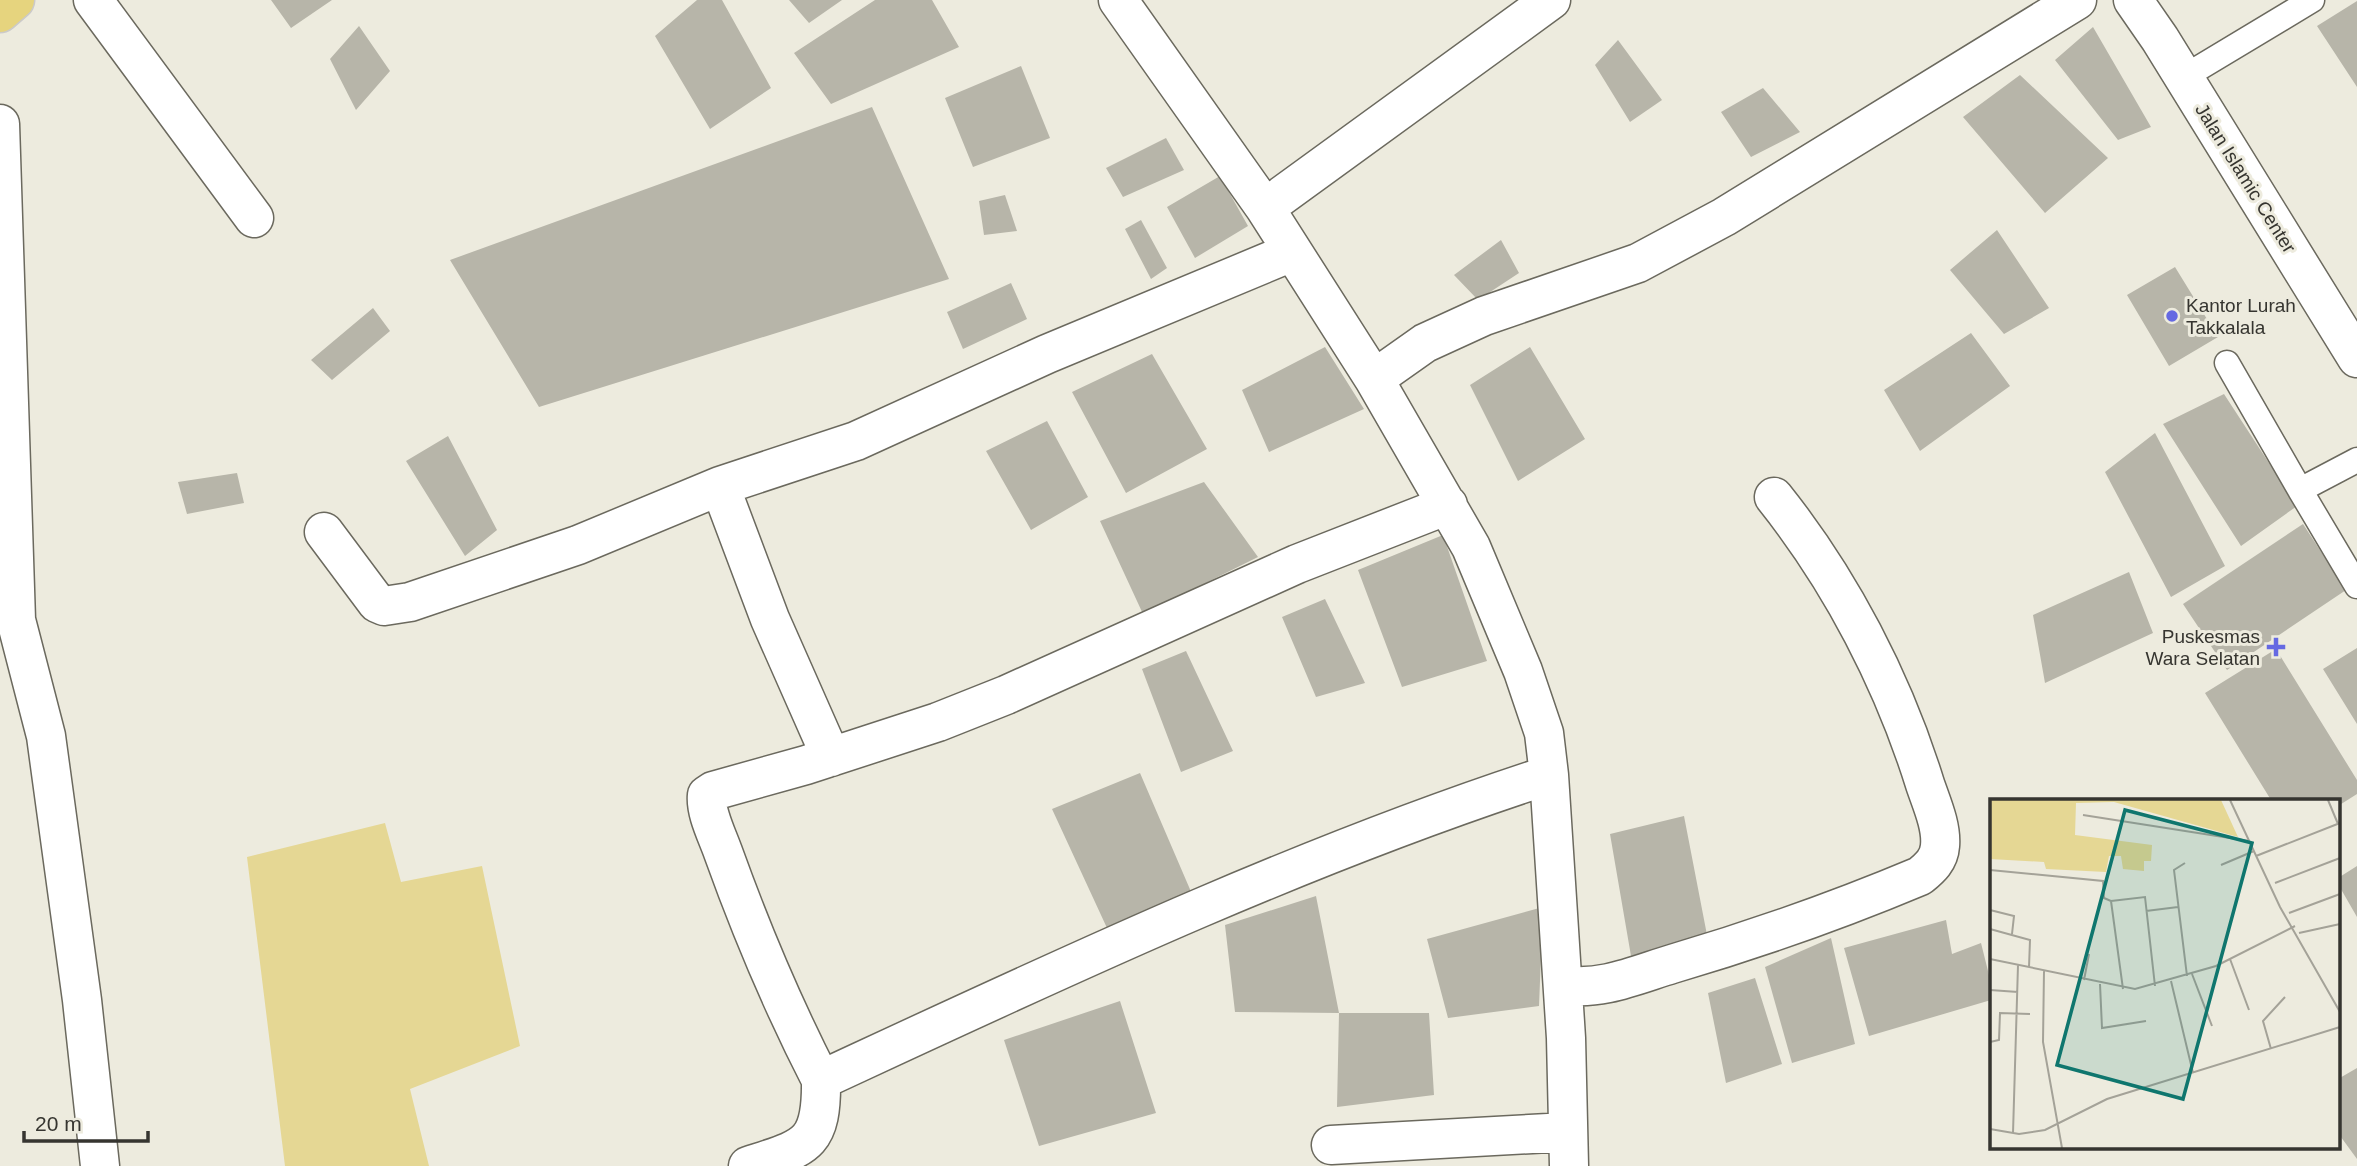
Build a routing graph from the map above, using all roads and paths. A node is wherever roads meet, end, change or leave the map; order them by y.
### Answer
1 (15, 0) edge
2 (93, 0) edge
3 (1118, 0) edge
4 (1551, 0) edge
5 (2077, 0) edge
6 (2133, 0) edge
7 (2312, 0) edge
8 (0, 13) edge
9 (2184, 77) junction
10 (0, 124) edge
11 (1265, 208) junction
12 (254, 218) dead end
13 (1292, 252) junction
14 (2357, 358) edge
15 (2227, 363) dead end
16 (1374, 379) junction
17 (2357, 460) edge
18 (720, 486) junction
19 (2300, 491) junction
20 (1774, 497) dead end
21 (1448, 505) junction
22 (324, 532) dead end
23 (2357, 586) edge
24 (831, 757) junction
25 (1549, 775) junction
26 (1563, 985) junction
27 (821, 1080) junction
28 (1331, 1145) dead end
29 (1568, 1149) edge
30 (100, 1166) edge
31 (748, 1166) edge

1 - 8 highway
2 - 12 street
3 - 11 street
4 - 11 street
5 - 16 street
6 - 9 street, Jalan Islamic Center
7 - 9 lane
9 - 14 street, Jalan Islamic Center
10 - 30 street
11 - 13 street
13 - 16 street
13 - 18 street
15 - 19 lane
16 - 21 street
17 - 19 lane
18 - 22 street
18 - 24 street
19 - 23 lane
20 - 26 street
21 - 24 street
21 - 25 street
24 - 27 street
25 - 26 street
25 - 27 street
26 - 29 street
27 - 31 street
28 - 29 street

